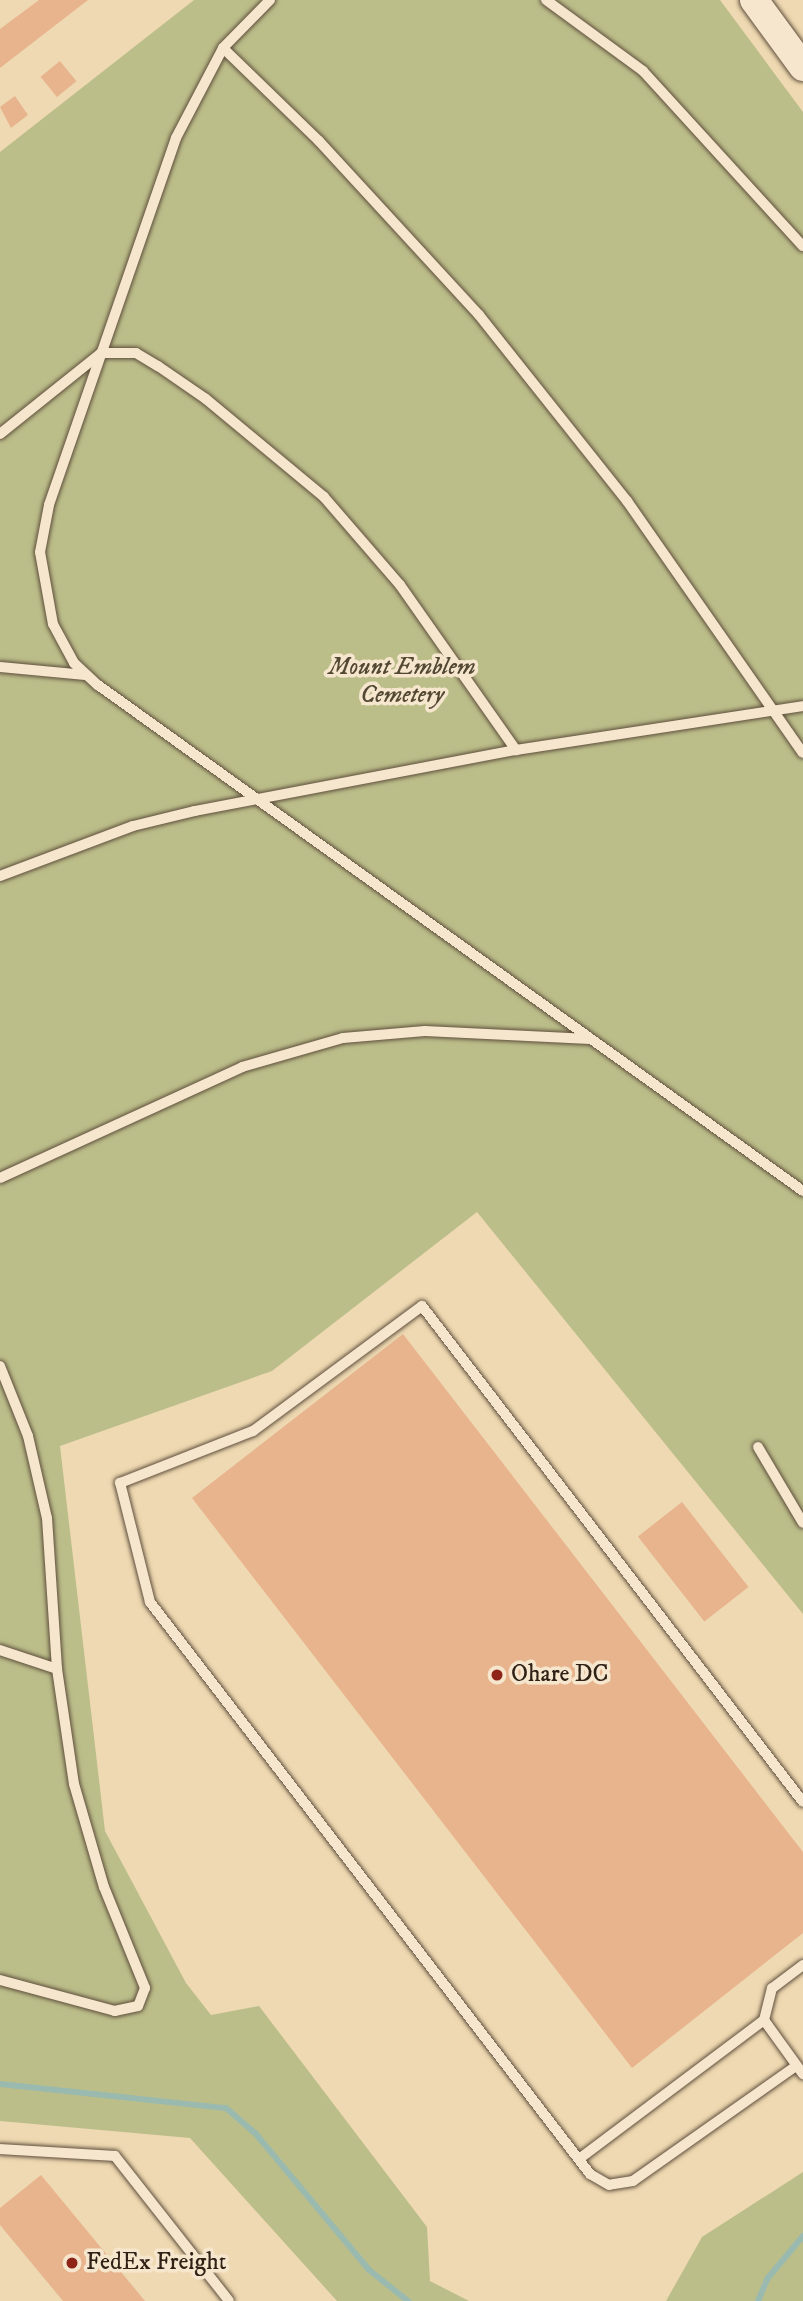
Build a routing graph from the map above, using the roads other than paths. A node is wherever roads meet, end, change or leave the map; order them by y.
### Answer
1 (270, 0) edge
2 (546, 0) edge
3 (754, 0) edge
4 (223, 48) junction
5 (803, 67) edge
6 (803, 246) edge
7 (101, 353) junction
8 (0, 434) edge
9 (0, 667) edge
10 (86, 675) junction
11 (803, 706) edge
12 (775, 710) junction
13 (516, 750) junction
14 (803, 753) edge
15 (257, 799) junction
16 (0, 876) edge
17 (592, 1039) junction
18 (0, 1178) edge
19 (803, 1191) edge
20 (0, 1366) edge
21 (758, 1447) dead end
22 (803, 1523) edge
23 (0, 1650) edge
24 (57, 1669) junction
25 (803, 1802) edge
26 (803, 1965) edge
27 (0, 1980) edge
28 (764, 2020) junction
29 (800, 2070) edge
30 (0, 2148) edge
31 (579, 2159) junction
32 (229, 2301) edge

1 - 4 lane
2 - 6 lane
3 - 5 main road
4 - 7 lane
4 - 12 lane
7 - 8 lane
7 - 10 lane
7 - 13 lane
9 - 10 lane
10 - 15 lane
11 - 12 lane
12 - 13 lane
12 - 14 lane
13 - 15 lane
15 - 16 lane
15 - 17 lane
17 - 18 lane
17 - 19 lane
20 - 24 lane
21 - 22 lane
23 - 24 lane
24 - 27 lane
25 - 31 lane
26 - 28 lane
28 - 29 lane
28 - 31 lane
29 - 31 lane
30 - 32 lane

